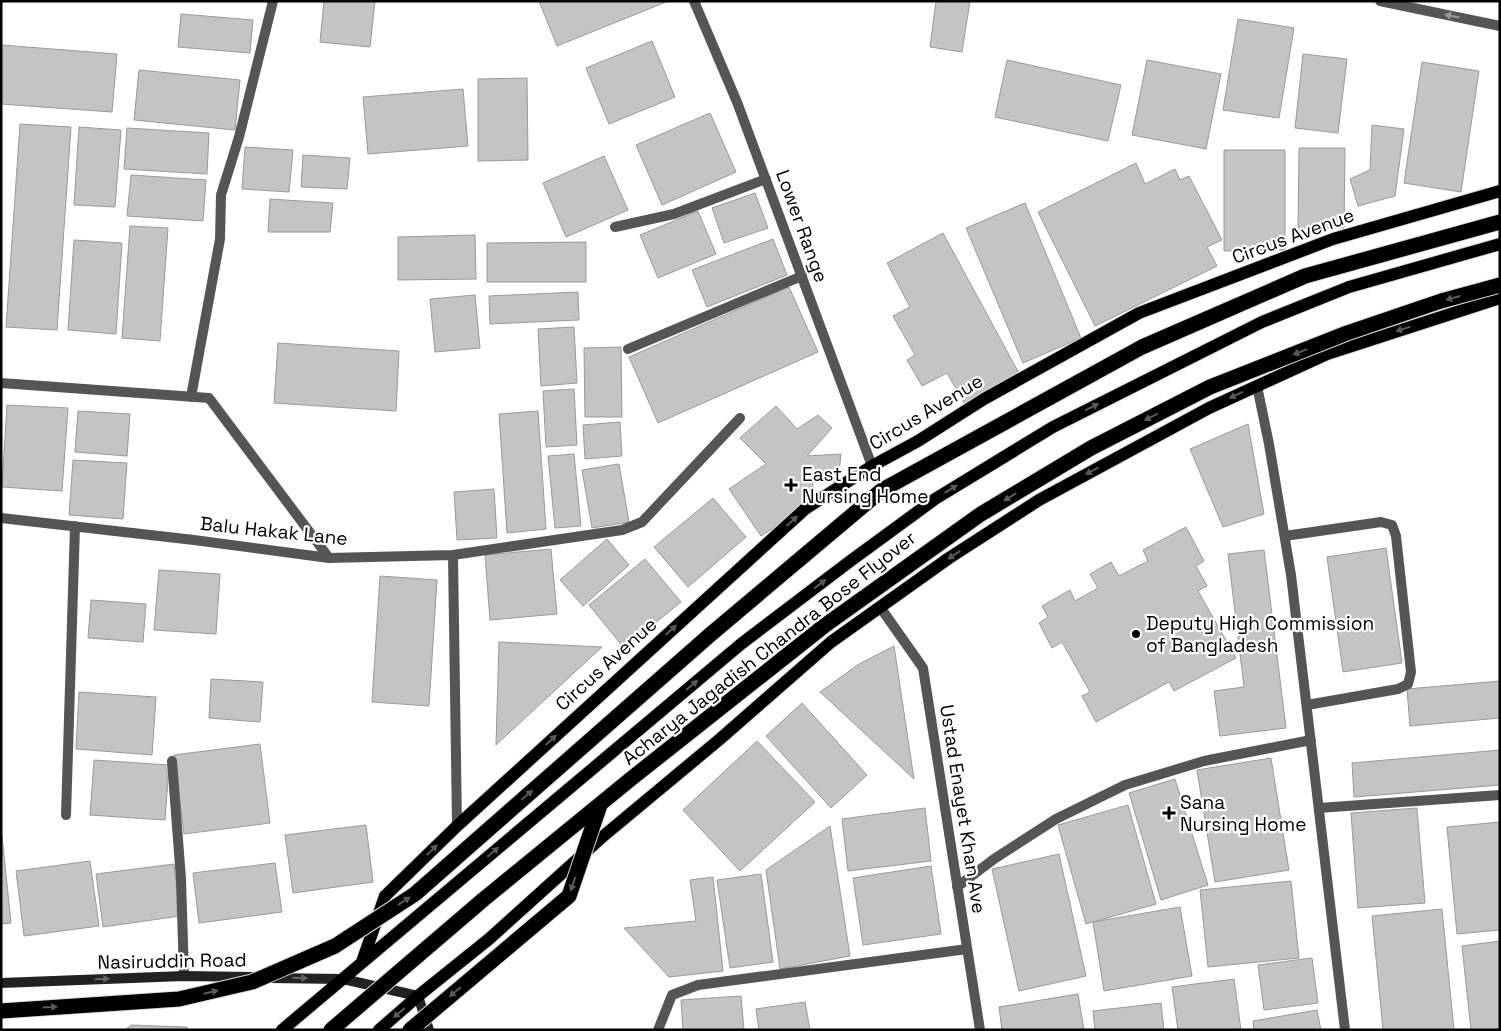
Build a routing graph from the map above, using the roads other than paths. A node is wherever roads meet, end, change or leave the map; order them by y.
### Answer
1 (273, 1) edge
2 (694, 1) edge
3 (1380, 1) edge
4 (1500, 26) edge
5 (766, 179) junction
6 (1500, 191) edge
7 (1500, 222) edge
8 (615, 226) dead end
9 (1500, 244) edge
10 (802, 276) junction
11 (1500, 285) edge
12 (1500, 298) edge
13 (628, 349) dead end
14 (1, 382) edge
15 (1257, 386) junction
16 (191, 397) junction
17 (740, 418) dead end
18 (872, 466) junction
19 (1, 518) edge
20 (75, 526) junction
21 (1285, 536) junction
22 (453, 555) junction
23 (329, 558) junction
24 (880, 607) junction
25 (1307, 705) junction
26 (1311, 740) junction
27 (172, 761) dead end
28 (1500, 795) edge
29 (600, 804) junction
30 (1319, 808) junction
31 (66, 815) dead end
32 (457, 826) junction
33 (957, 887) junction
34 (967, 949) junction
35 (362, 962) junction
36 (184, 976) junction
37 (343, 979) junction
38 (1, 983) edge
39 (418, 996) junction
40 (1, 1011) edge
41 (282, 1030) edge
42 (331, 1030) edge
43 (380, 1030) edge
44 (410, 1030) edge
45 (429, 1030) edge
46 (658, 1030) edge
47 (980, 1030) edge
48 (1345, 1030) edge

1 - 16 street
2 - 5 street, Lower Range
4 -> 3 street
5 - 8 street
5 - 10 street, Lower Range
6 - 18 main road, Circus Avenue
40 -> 7 highway, bridge
35 -> 9 main road, Acharya Jagadish Chandra Bose Flyover
10 - 13 street
10 - 18 street, Lower Range
11 -> 29 highway, Acharya Jagadish Chandra Bose Flyover, bridge
12 -> 15 main road
14 - 16 street
15 - 21 street
15 -> 24 main road
16 - 23 street
17 - 22 street, Balu Hakak Lane
32 -> 18 main road, Circus Avenue
19 - 20 street, Balu Hakak Lane
20 - 23 street, Balu Hakak Lane
20 - 31 street
21 - 25 street
21 - 25 street
22 - 23 street, Balu Hakak Lane
22 - 32 street
24 - 33 street, Ustad Enayet Khan Ave
24 - 39 main road
25 - 26 street
26 - 30 street
26 - 33 street
27 - 36 street
28 - 30 street
29 - 42 highway, Acharya Jagadish Chandra Bose Flyover, bridge
29 -> 44 highway, bridge
30 - 48 street
35 -> 32 main road, Circus Avenue
33 - 34 street, Ustad Enayet Khan Ave
34 - 46 street
34 - 47 street, Ustad Enayet Khan Ave
35 - 37 main road, Acharya Jagadish Chandra Bose Flyover
36 -> 37 main road, Nasiruddin Road
38 -> 36 main road, Nasiruddin Road
37 - 39 main road, Nasiruddin Road
37 - 41 main road
39 -> 43 main road
39 - 45 main road

